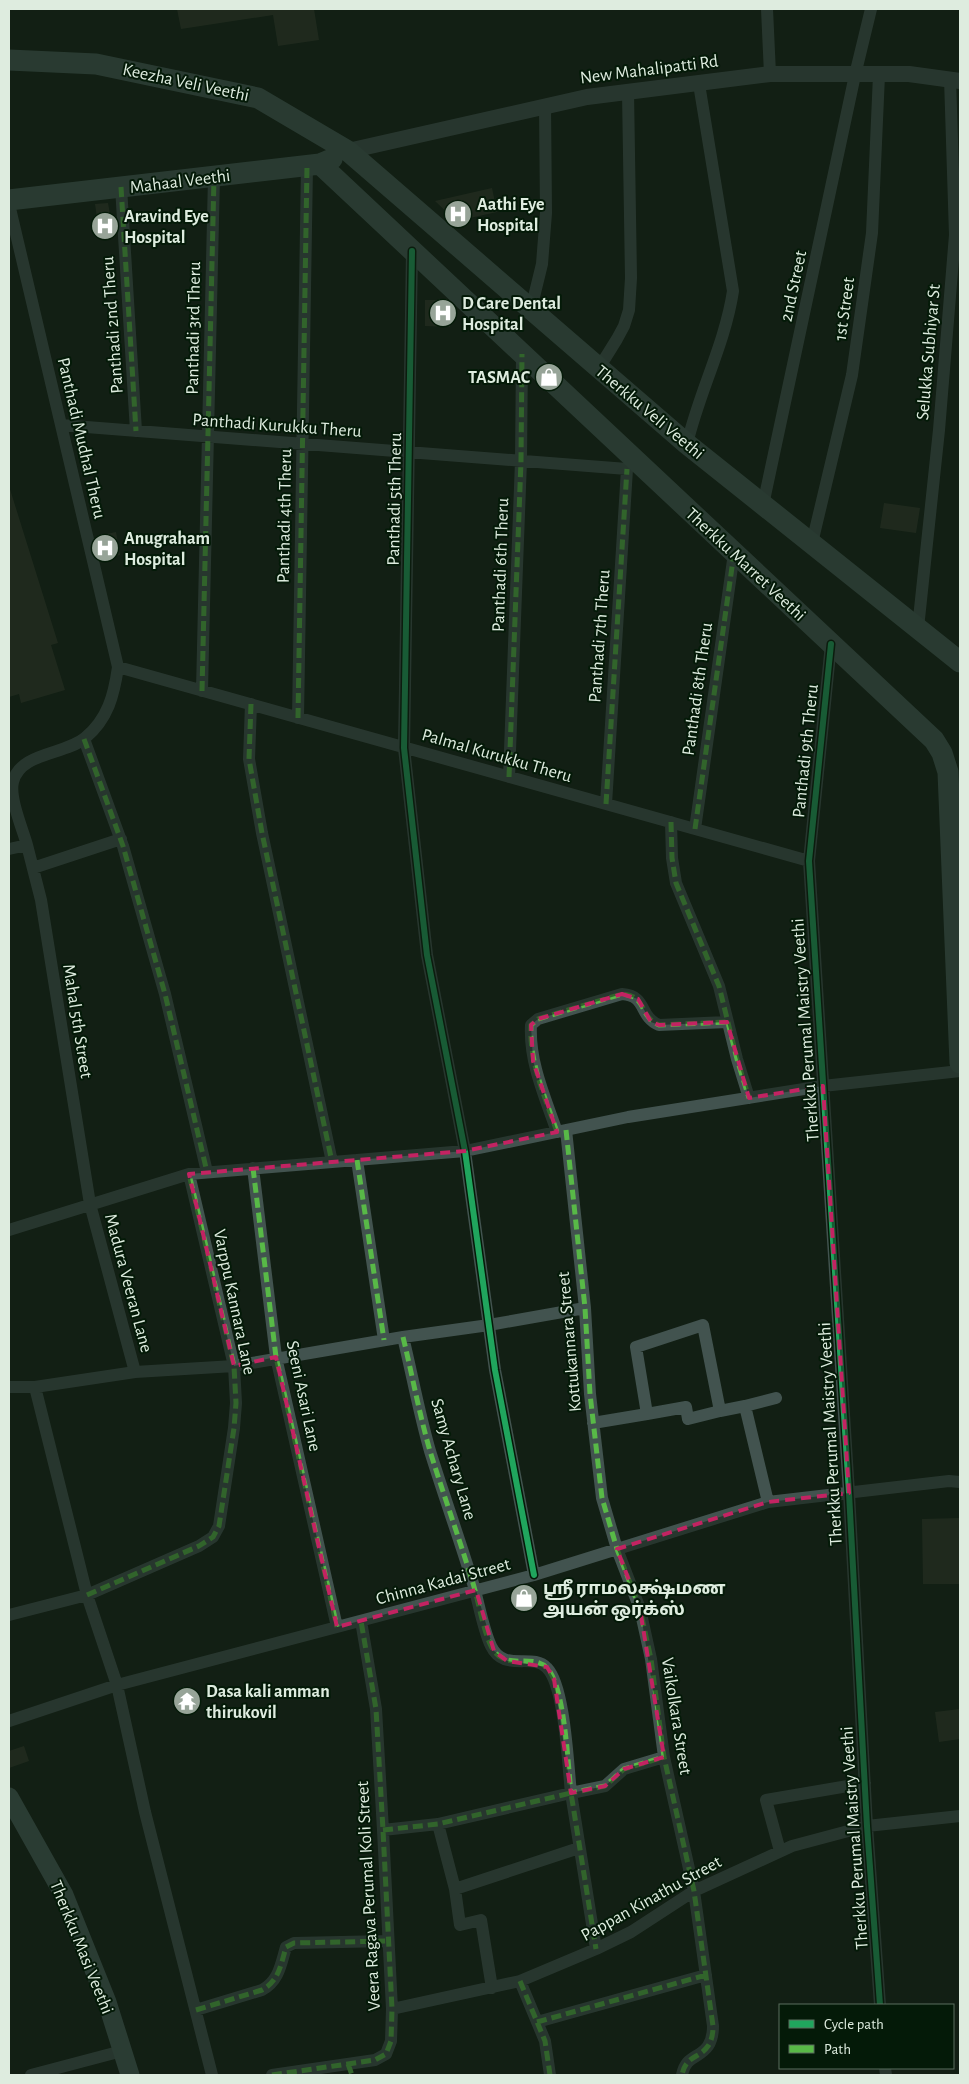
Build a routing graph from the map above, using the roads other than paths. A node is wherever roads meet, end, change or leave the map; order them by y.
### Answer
1 (767, 9) edge
2 (871, 9) edge
3 (9, 60) edge
4 (770, 74) junction
5 (855, 75) junction
6 (879, 75) junction
7 (955, 79) edge
8 (699, 84) junction
9 (628, 92) junction
10 (545, 105) junction
11 (348, 151) junction
12 (314, 165) junction
13 (214, 177) junction
14 (121, 187) junction
15 (9, 200) edge
16 (9, 204) edge
17 (412, 251) junction
18 (531, 309) junction
19 (522, 354) junction
20 (599, 368) junction
21 (61, 425) junction
22 (136, 431) junction
23 (208, 437) junction
24 (687, 444) junction
25 (303, 445) junction
26 (410, 452) junction
27 (521, 461) junction
28 (631, 464) junction
29 (763, 505) junction
30 (812, 543) junction
31 (734, 553) junction
32 (918, 628) junction
33 (831, 644) junction
34 (960, 662) edge
35 (118, 667) junction
36 (202, 691) junction
37 (251, 704) junction
38 (298, 718) junction
39 (84, 739) junction
40 (404, 748) junction
41 (954, 771) edge
42 (509, 777) junction
43 (606, 804) junction
44 (671, 822) junction
45 (695, 829) junction
46 (121, 839) junction
47 (27, 845) junction
48 (9, 849) edge
49 (809, 861) junction
50 (33, 868) junction
51 (727, 1022) junction
52 (960, 1063) edge
53 (960, 1071) edge
54 (823, 1086) junction
55 (749, 1098) junction
56 (562, 1131) junction
57 (465, 1151) junction
58 (356, 1160) junction
59 (332, 1162) junction
60 (253, 1168) junction
61 (207, 1172) junction
62 (189, 1174) junction
63 (90, 1204) junction
64 (9, 1230) edge
65 (585, 1308) junction
66 (489, 1325) junction
67 (403, 1337) junction
68 (384, 1340) junction
69 (276, 1358) junction
70 (234, 1366) junction
71 (135, 1372) junction
72 (9, 1387) edge
73 (34, 1387) junction
74 (776, 1398) dead end
75 (745, 1406) junction
76 (720, 1411) junction
77 (647, 1414) junction
78 (593, 1423) junction
79 (956, 1480) edge
80 (849, 1493) junction
81 (768, 1502) junction
82 (617, 1549) junction
83 (534, 1575) junction
84 (476, 1590) junction
85 (87, 1595) junction
86 (9, 1616) edge
87 (361, 1621) junction
88 (337, 1627) junction
89 (118, 1685) junction
90 (9, 1721) edge
91 (664, 1757) junction
92 (865, 1783) junction
93 (571, 1794) junction
94 (9, 1797) edge
95 (960, 1816) edge
96 (438, 1824) junction
97 (867, 1826) junction
98 (383, 1830) junction
99 (580, 1848) junction
100 (780, 1851) junction
101 (455, 1889) junction
102 (694, 1891) junction
103 (388, 1941) junction
104 (596, 1949) junction
105 (706, 1975) junction
106 (520, 1981) junction
107 (492, 1988) junction
108 (880, 2004) edge
109 (392, 2009) junction
110 (196, 2010) junction
111 (537, 2022) junction
112 (122, 2051) junction
113 (350, 2070) edge
114 (31, 2075) edge
115 (130, 2075) edge
116 (212, 2075) edge
117 (272, 2075) edge
118 (550, 2075) edge
119 (682, 2075) edge

1 - 4 street
2 - 5 street, 2nd Street
3 - 11 main road, Keezha Veli Veethi
4 - 5 street, New Mahalipatti Rd
4 - 8 street, New Mahalipatti Rd
5 - 6 street, New Mahalipatti Rd
5 - 29 street, 2nd Street
6 - 7 street, New Mahalipatti Rd
6 - 30 street, 1st Street
7 - 32 street, Selukka Subhiyar St
8 - 9 street, New Mahalipatti Rd
8 - 24 street
9 - 10 street, New Mahalipatti Rd
9 - 20 street
10 - 11 street, New Mahalipatti Rd
10 - 18 street
11 - 12 main road, Mahaal Veethi
11 - 18 main road, Therkku Veli Veethi
12 - 13 main road, Mahaal Veethi
12 - 17 main road, Therkku Marret Veethi
12 - 25 street, Panthadi 4th Theru
13 - 14 main road, Mahaal Veethi
13 - 23 street, Panthadi 3rd Theru
14 - 15 main road, Mahaal Veethi
14 - 22 street, Panthadi 2nd Theru
16 - 21 street, Panthadi Mudhal Theru
17 - 19 main road, Therkku Marret Veethi
17 - 26 street, Panthadi 5th Theru
18 - 20 main road, Therkku Veli Veethi
19 - 27 street, Panthadi 6th Theru
19 - 28 main road, Therkku Marret Veethi
20 - 24 main road, Therkku Veli Veethi
21 - 22 street, Panthadi Kurukku Theru
21 - 35 street, Panthadi Mudhal Theru
22 - 23 street, Panthadi Kurukku Theru
23 - 25 street, Panthadi Kurukku Theru
23 - 36 street, Panthadi 3rd Theru
24 - 29 main road, Therkku Veli Veethi
25 - 26 street, Panthadi Kurukku Theru
25 - 38 street, Panthadi 4th Theru
26 - 27 street, Panthadi Kurukku Theru
26 - 40 street, Panthadi 5th Theru
27 - 28 street, Panthadi Kurukku Theru
27 - 42 street, Panthadi 6th Theru
28 - 31 main road, Therkku Marret Veethi
28 - 43 street, Panthadi 7th Theru
29 - 30 main road, Therkku Veli Veethi
30 - 32 main road, Therkku Veli Veethi
31 - 33 main road, Therkku Marret Veethi
31 - 45 street, Panthadi 8th Theru
32 - 34 main road, Therkku Veli Veethi
33 - 41 main road, Therkku Marret Veethi
33 - 49 street, Panthadi 9th Theru
35 - 36 street, Palmal Kurukku Theru
35 - 39 street, Panthadi Mudhal Theru
36 - 37 street, Palmal Kurukku Theru
37 - 38 street, Palmal Kurukku Theru
37 - 59 street
38 - 40 street, Palmal Kurukku Theru
39 - 46 street
39 - 47 street, Panthadi Mudhal Theru
40 - 42 street, Palmal Kurukku Theru
40 - 57 street, Panthadi 5th Theru
41 - 52 main road, Therkku Marret Veethi
42 - 43 street, Palmal Kurukku Theru
43 - 44 street, Palmal Kurukku Theru
44 - 45 street, Palmal Kurukku Theru
44 - 51 street
45 - 49 street, Palmal Kurukku Theru
46 - 50 street
46 - 61 street
47 - 48 street
47 - 50 street, Mahal 5th Street
49 - 54 street, Therkku Perumal Maistry Veethi
50 - 63 street, Mahal 5th Street
51 - 55 street
51 - 56 street, Kottukannara Street
53 - 54 street
54 - 55 street
54 - 80 street, Therkku Perumal Maistry Veethi
55 - 56 street
56 - 57 street
56 - 65 street, Kottukannara Street
57 - 58 street
57 - 66 street, Panthadi 5th Theru
58 - 59 street
58 - 68 street
59 - 60 street
60 - 61 street
60 - 69 street, Seeni Asari Lane
61 - 62 street
62 - 63 street
62 - 70 street, Varppu Kannara Lane
63 - 64 street
63 - 71 street, Madura Veeran Lane
65 - 66 street
65 - 78 street, Kottukannara Street
66 - 67 street
66 - 83 street, Panthadi 5th Theru
67 - 68 street
67 - 84 street, Samy Achary Lane
68 - 69 street
69 - 70 street
69 - 88 street, Seeni Asari Lane
70 - 71 street
70 - 85 street, Varppu Kannara Lane
71 - 73 street
72 - 73 street
73 - 85 street
74 - 75 street
75 - 76 street
75 - 81 street
76 - 77 street
76 - 77 street
77 - 78 street
78 - 82 street, Kottukannara Street
79 - 80 street, Chinna Kadai Street
80 - 81 street, Chinna Kadai Street
80 - 92 street, Therkku Perumal Maistry Veethi
81 - 82 street, Chinna Kadai Street
82 - 83 street, Chinna Kadai Street
82 - 91 street, Vaikolkara Street
83 - 84 street, Chinna Kadai Street
84 - 87 street, Chinna Kadai Street
84 - 93 street, Samy Achary Lane
85 - 86 street, Varppu Kannara Lane
85 - 89 street
87 - 88 street, Chinna Kadai Street
87 - 98 street, Veera Ragava Perumal Koli Street
88 - 89 street, Chinna Kadai Street
89 - 90 street, Chinna Kadai Street
89 - 110 street
91 - 93 street
91 - 102 street, Vaikolkara Street
92 - 97 street, Therkku Perumal Maistry Veethi
92 - 100 street
93 - 96 street
93 - 99 street, Samy Achary Lane
94 - 112 main road, Therkku Masi Veethi
95 - 97 street, Pappan Kinathu Street
96 - 98 street
96 - 101 street
97 - 100 street, Pappan Kinathu Street
97 - 108 street, Therkku Perumal Maistry Veethi
98 - 103 street, Veera Ragava Perumal Koli Street
99 - 101 street
99 - 104 street, Samy Achary Lane
100 - 102 street, Pappan Kinathu Street
101 - 107 street
102 - 104 street, Pappan Kinathu Street
102 - 105 street, Vaikolkara Street
103 - 109 street, Veera Ragava Perumal Koli Street
103 - 110 street
104 - 106 street, Pappan Kinathu Street
105 - 111 street
105 - 119 street, Vaikolkara Street
106 - 107 street, Pappan Kinathu Street
106 - 111 street
107 - 109 street, Pappan Kinathu Street
109 - 113 street, Veera Ragava Perumal Koli Street
110 - 116 street
111 - 118 street
112 - 114 street
112 - 115 main road, Therkku Masi Veethi
113 - 117 street, Veera Ragava Perumal Koli Street

